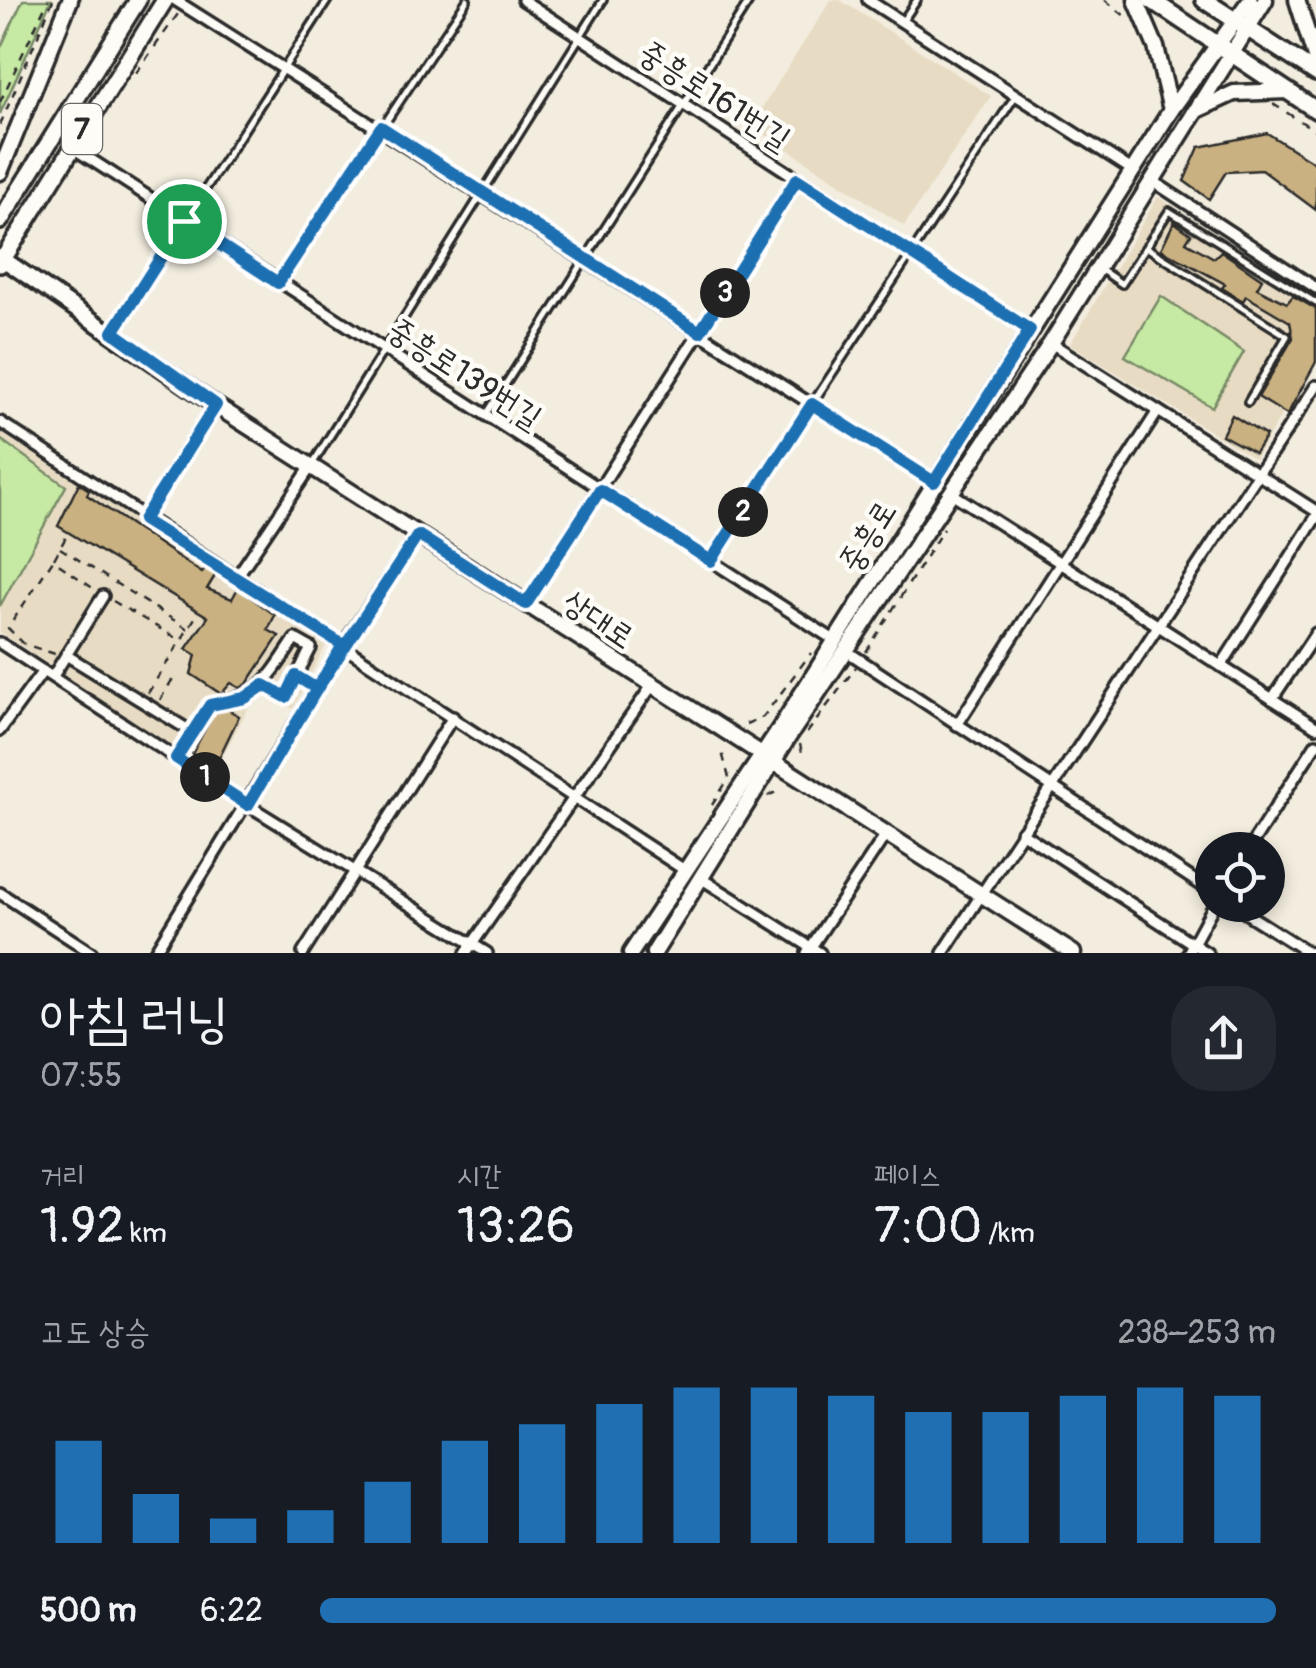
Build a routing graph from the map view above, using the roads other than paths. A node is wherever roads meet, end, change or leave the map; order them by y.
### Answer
1 (70, 0) edge
2 (138, 0) edge
3 (165, 0) edge
4 (175, 0) edge
5 (328, 0) edge
6 (467, 0) edge
7 (524, 0) edge
8 (603, 0) edge
9 (750, 0) edge
10 (868, 0) edge
11 (916, 0) edge
12 (1136, 0) edge
13 (1151, 0) edge
14 (1204, 0) edge
15 (1250, 0) edge
16 (1264, 0) edge
17 (1297, 0) edge
18 (902, 22) junction
19 (1239, 24) junction
20 (578, 36) junction
21 (1224, 48) junction
22 (1316, 60) edge
23 (284, 66) junction
24 (1316, 74) edge
25 (1288, 92) junction
26 (1016, 95) junction
27 (683, 104) junction
28 (1171, 110) junction
29 (1316, 110) edge
30 (1194, 111) junction
31 (381, 127) junction
32 (72, 146) junction
33 (1132, 170) junction
34 (0, 172) edge
35 (797, 179) junction
36 (1150, 180) junction
37 (481, 191) junction
38 (0, 221) edge
39 (184, 221) junction
40 (1146, 247) junction
41 (914, 255) junction
42 (586, 258) junction
43 (1, 260) edge
44 (1098, 267) junction
45 (278, 283) junction
46 (1316, 288) edge
47 (1316, 302) edge
48 (1030, 330) junction
49 (113, 332) junction
50 (700, 332) junction
51 (1050, 343) junction
52 (382, 349) junction
53 (1316, 386) edge
54 (1248, 402) dead end
55 (812, 404) junction
56 (216, 405) junction
57 (1158, 410) junction
58 (486, 416) junction
59 (0, 422) edge
60 (312, 465) junction
61 (1258, 474) junction
62 (934, 482) junction
63 (600, 490) junction
64 (952, 494) junction
65 (1316, 514) edge
66 (143, 520) junction
67 (418, 535) junction
68 (711, 561) junction
69 (1061, 562) junction
70 (236, 578) junction
71 (104, 596) road end
72 (526, 604) junction
73 (1156, 625) junction
74 (1316, 634) edge
75 (834, 640) junction
76 (0, 643) edge
77 (343, 645) junction
78 (848, 652) junction
79 (64, 657) junction
80 (1221, 666) junction
81 (48, 673) junction
82 (296, 676) junction
83 (264, 685) junction
84 (651, 687) junction
85 (317, 689) junction
86 (1272, 699) junction
87 (453, 718) junction
88 (957, 725) junction
89 (1316, 726) edge
90 (0, 730) edge
91 (192, 732) junction
92 (1316, 744) edge
93 (176, 758) junction
94 (768, 758) junction
95 (1050, 789) junction
96 (572, 796) junction
97 (248, 805) junction
98 (1020, 832) junction
99 (1260, 832) edge
100 (886, 834) junction
101 (686, 871) junction
102 (358, 872) junction
103 (702, 879) junction
104 (1195, 881) edge
105 (981, 892) junction
106 (0, 893) edge
107 (1205, 922) edge
108 (1260, 922) edge
109 (472, 943) junction
110 (1316, 944) edge
111 (1190, 948) edge
112 (812, 951) edge
113 (92, 953) edge
114 (154, 953) edge
115 (303, 953) edge
116 (466, 953) edge
117 (487, 953) edge
118 (632, 953) edge
119 (654, 953) edge
120 (943, 953) edge
121 (1073, 953) edge
122 (1207, 953) edge
123 (1310, 953) edge

1 - 34 main road
2 - 38 main road, 7
3 - 32 main road, 7
4 - 23 street
5 - 23 lane
6 - 31 lane
7 - 20 street, 중흥로161번길
8 - 20 lane
9 - 27 lane
10 - 18 street
11 - 18 lane
12 - 28 main road
13 - 21 main road
14 - 19 main road
15 - 19 main road, 중흥로
16 - 19 main road, 중흥로
17 - 22 main road
18 - 26 street
19 - 21 main road, 중흥로
19 - 24 main road
20 - 27 street, 중흥로161번길
20 - 37 lane
21 - 25 main road
21 - 28 main road, 중흥로
21 - 30 main road, 중흥로
23 - 31 street
23 - 39 lane
25 - 29 main road
25 - 30 main road
26 - 33 street
26 - 41 lane
27 - 35 street, 중흥로161번길
27 - 42 lane
28 - 33 main road, 중흥로
30 - 36 main road, 중흥로
31 - 37 street
31 - 45 lane
32 - 39 street, 중흥로139번길
32 - 43 main road, 7
33 - 48 main road, 중흥로
35 - 41 street, 중흥로161번길
35 - 50 street
36 - 44 main road, 중흥로
36 - 46 street
37 - 42 street
37 - 52 lane
39 - 45 street, 중흥로139번길
39 - 49 lane
40 - 44 lane
40 - 47 lane
40 - 54 lane
41 - 48 street, 중흥로161번길
41 - 55 lane
42 - 50 street
42 - 58 lane
43 - 49 main road, 상대로
44 - 51 main road, 중흥로
45 - 52 street, 중흥로139번길
48 - 62 main road, 중흥로
49 - 56 main road, 상대로
50 - 55 street
50 - 63 street
51 - 57 street
51 - 64 main road, 중흥로
52 - 58 street, 중흥로139번길
52 - 60 lane
53 - 61 street
55 - 62 street
55 - 68 street
56 - 60 main road, 상대로
56 - 66 street
57 - 61 street
57 - 69 street
58 - 63 street, 중흥로139번길
59 - 66 street
60 - 67 main road, 상대로
60 - 70 street
61 - 65 street
61 - 73 street
62 - 75 main road, 중흥로
63 - 68 street, 중흥로139번길
63 - 72 street
64 - 69 street
64 - 78 main road, 중흥로
65 - 80 street
66 - 70 street
67 - 72 main road, 상대로
67 - 77 street
68 - 75 street, 중흥로139번길
69 - 73 street
69 - 88 street
70 - 77 street
71 - 79 street
72 - 84 main road, 상대로
73 - 80 street
73 - 95 street
74 - 86 street
75 - 94 main road, 중흥로
76 - 81 street
77 - 85 street
77 - 87 street
78 - 88 street
78 - 94 main road, 중흥로
79 - 81 street
79 - 91 street
80 - 86 street
81 - 90 street
81 - 93 street
82 - 83 street
82 - 83 street
82 - 85 street
83 - 91 street
84 - 94 main road, 상대로
84 - 96 street
85 - 97 street
86 - 89 street
87 - 96 street
87 - 102 street
88 - 95 street
91 - 93 street
92 - 99 street
93 - 97 street
94 - 100 main road, 상대로
94 - 101 main road, 중흥로
94 - 103 main road, 중흥로
95 - 98 street
95 - 104 street
96 - 101 street
96 - 109 street
97 - 102 street
97 - 114 street
98 - 105 street
98 - 111 street
100 - 105 main road, 상대로
100 - 112 street
101 - 118 main road, 중흥로
102 - 109 street
102 - 115 street
103 - 112 street
103 - 119 main road, 중흥로
105 - 120 street
105 - 121 main road, 상대로
106 - 113 street
107 - 111 street
108 - 123 street
109 - 116 street
109 - 117 street
110 - 123 street
111 - 122 street

